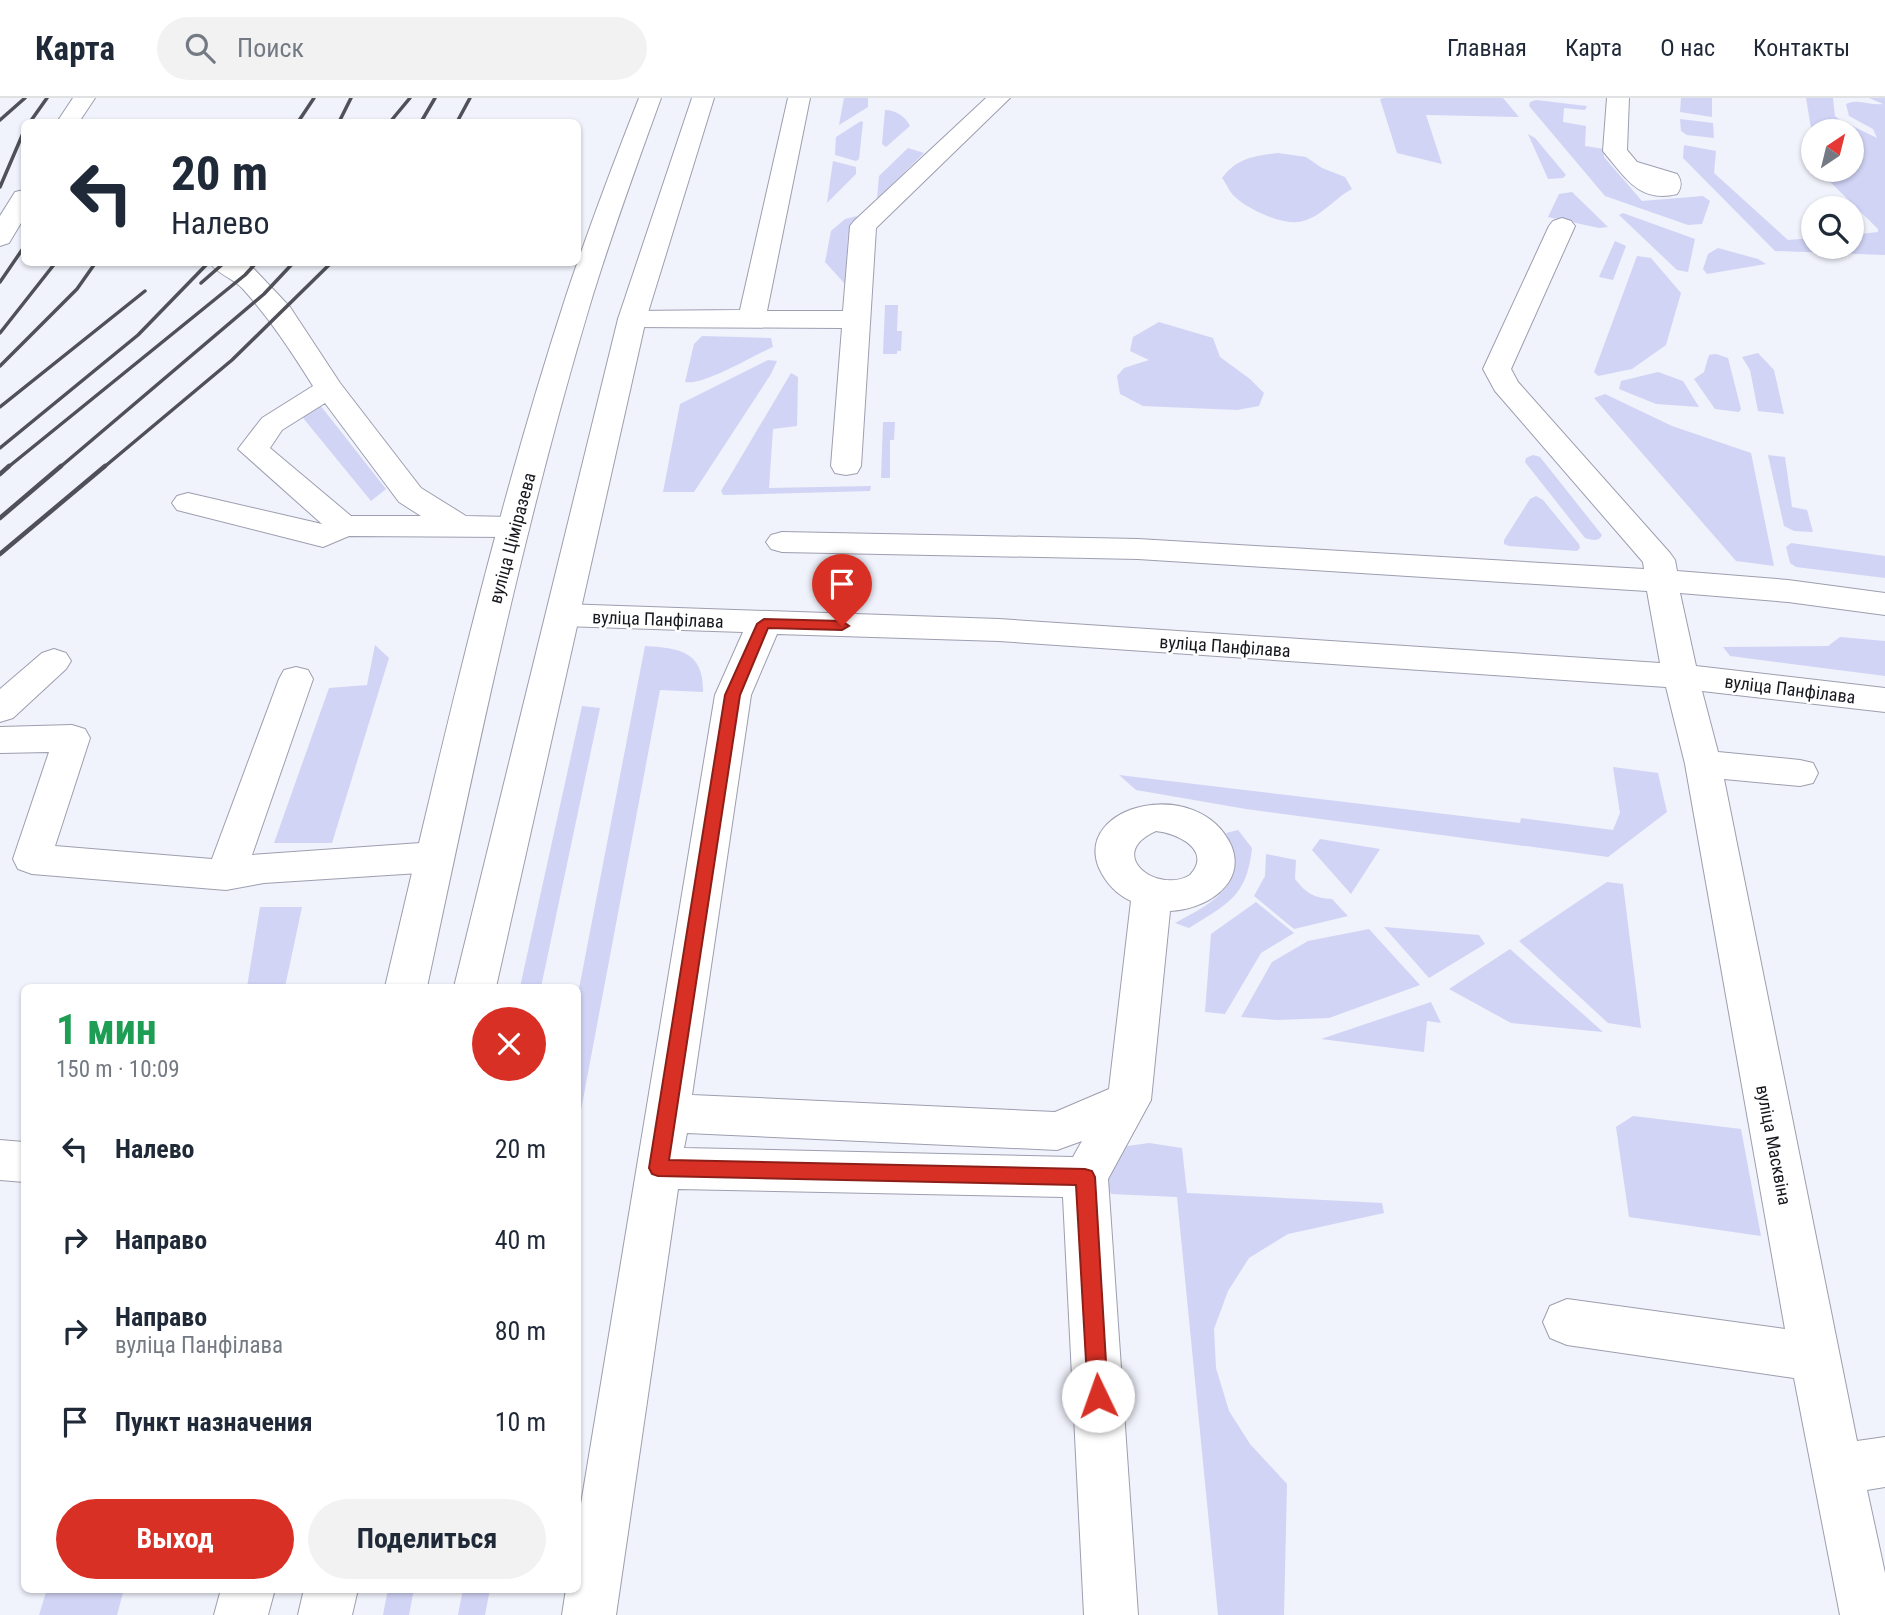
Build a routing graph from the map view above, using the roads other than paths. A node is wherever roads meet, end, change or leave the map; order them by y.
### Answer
1 (84, 98) edge
2 (650, 98) edge
3 (703, 98) edge
4 (799, 98) edge
5 (999, 98) edge
6 (1618, 98) edge
7 (70, 119) edge
8 (1629, 167) dead end
9 (21, 202) edge
10 (1562, 226) dead end
11 (0, 238) edge
12 (0, 244) edge
13 (21, 247) edge
14 (229, 266) edge
15 (752, 317) junction
16 (632, 319) junction
17 (856, 319) junction
18 (330, 388) junction
19 (846, 466) dead end
20 (188, 503) dead end
21 (343, 526) junction
22 (459, 526) junction
23 (513, 527) junction
24 (782, 542) dead end
25 (1663, 581) junction
26 (1885, 604) edge
27 (563, 615) junction
28 (764, 624) junction
29 (54, 661) dead end
30 (1681, 676) junction
31 (296, 679) dead end
32 (1885, 700) edge
33 (0, 709) edge
34 (0, 740) edge
35 (1703, 764) junction
36 (1800, 773) dead end
37 (435, 857) junction
38 (226, 874) junction
39 (1152, 894) dead end
40 (407, 984) edge
41 (476, 984) edge
42 (1129, 1100) junction
43 (666, 1113) junction
44 (0, 1160) edge
45 (21, 1161) edge
46 (658, 1168) junction
47 (1085, 1177) junction
48 (1567, 1322) dead end
49 (1814, 1357) junction
50 (1885, 1462) edge
51 (1836, 1470) junction
52 (247, 1593) edge
53 (330, 1593) edge
54 (241, 1615) edge
55 (325, 1615) edge
56 (589, 1615) edge
57 (1111, 1615) edge
58 (1867, 1615) edge

1 - 7 main road
2 - 23 main road, вуліца Ціміразева
3 - 16 main road
4 - 15 main road
5 - 17 main road
6 - 8 main road
9 - 11 main road
10 - 25 main road, вуліца Масквіна
12 - 13 main road
14 - 18 main road
15 - 16 main road
15 - 17 main road
16 - 27 main road
17 - 19 main road
18 - 21 main road
18 - 22 main road
20 - 21 main road
21 - 22 main road
22 - 23 main road
23 - 37 main road, вуліца Ціміразева
24 - 25 main road
25 - 26 main road
25 - 30 main road, вуліца Масквіна
27 - 28 main road, вуліца Панфілава
27 - 41 main road
28 - 30 main road, вуліца Панфілава
28 - 43 main road
29 - 33 main road
30 - 32 main road, вуліца Панфілава
30 - 35 main road, вуліца Масквіна
31 - 38 main road
34 - 38 main road
35 - 36 main road
35 - 49 main road, вуліца Масквіна
37 - 38 main road
37 - 40 main road, вуліца Ціміразева
39 - 42 main road
42 - 43 main road
42 - 47 main road
43 - 46 main road
44 - 45 main road
46 - 47 main road
46 - 56 main road
47 - 57 main road
48 - 49 main road
49 - 51 main road, вуліца Масквіна
50 - 51 main road
51 - 58 main road, вуліца Масквіна
52 - 54 main road
53 - 55 main road

